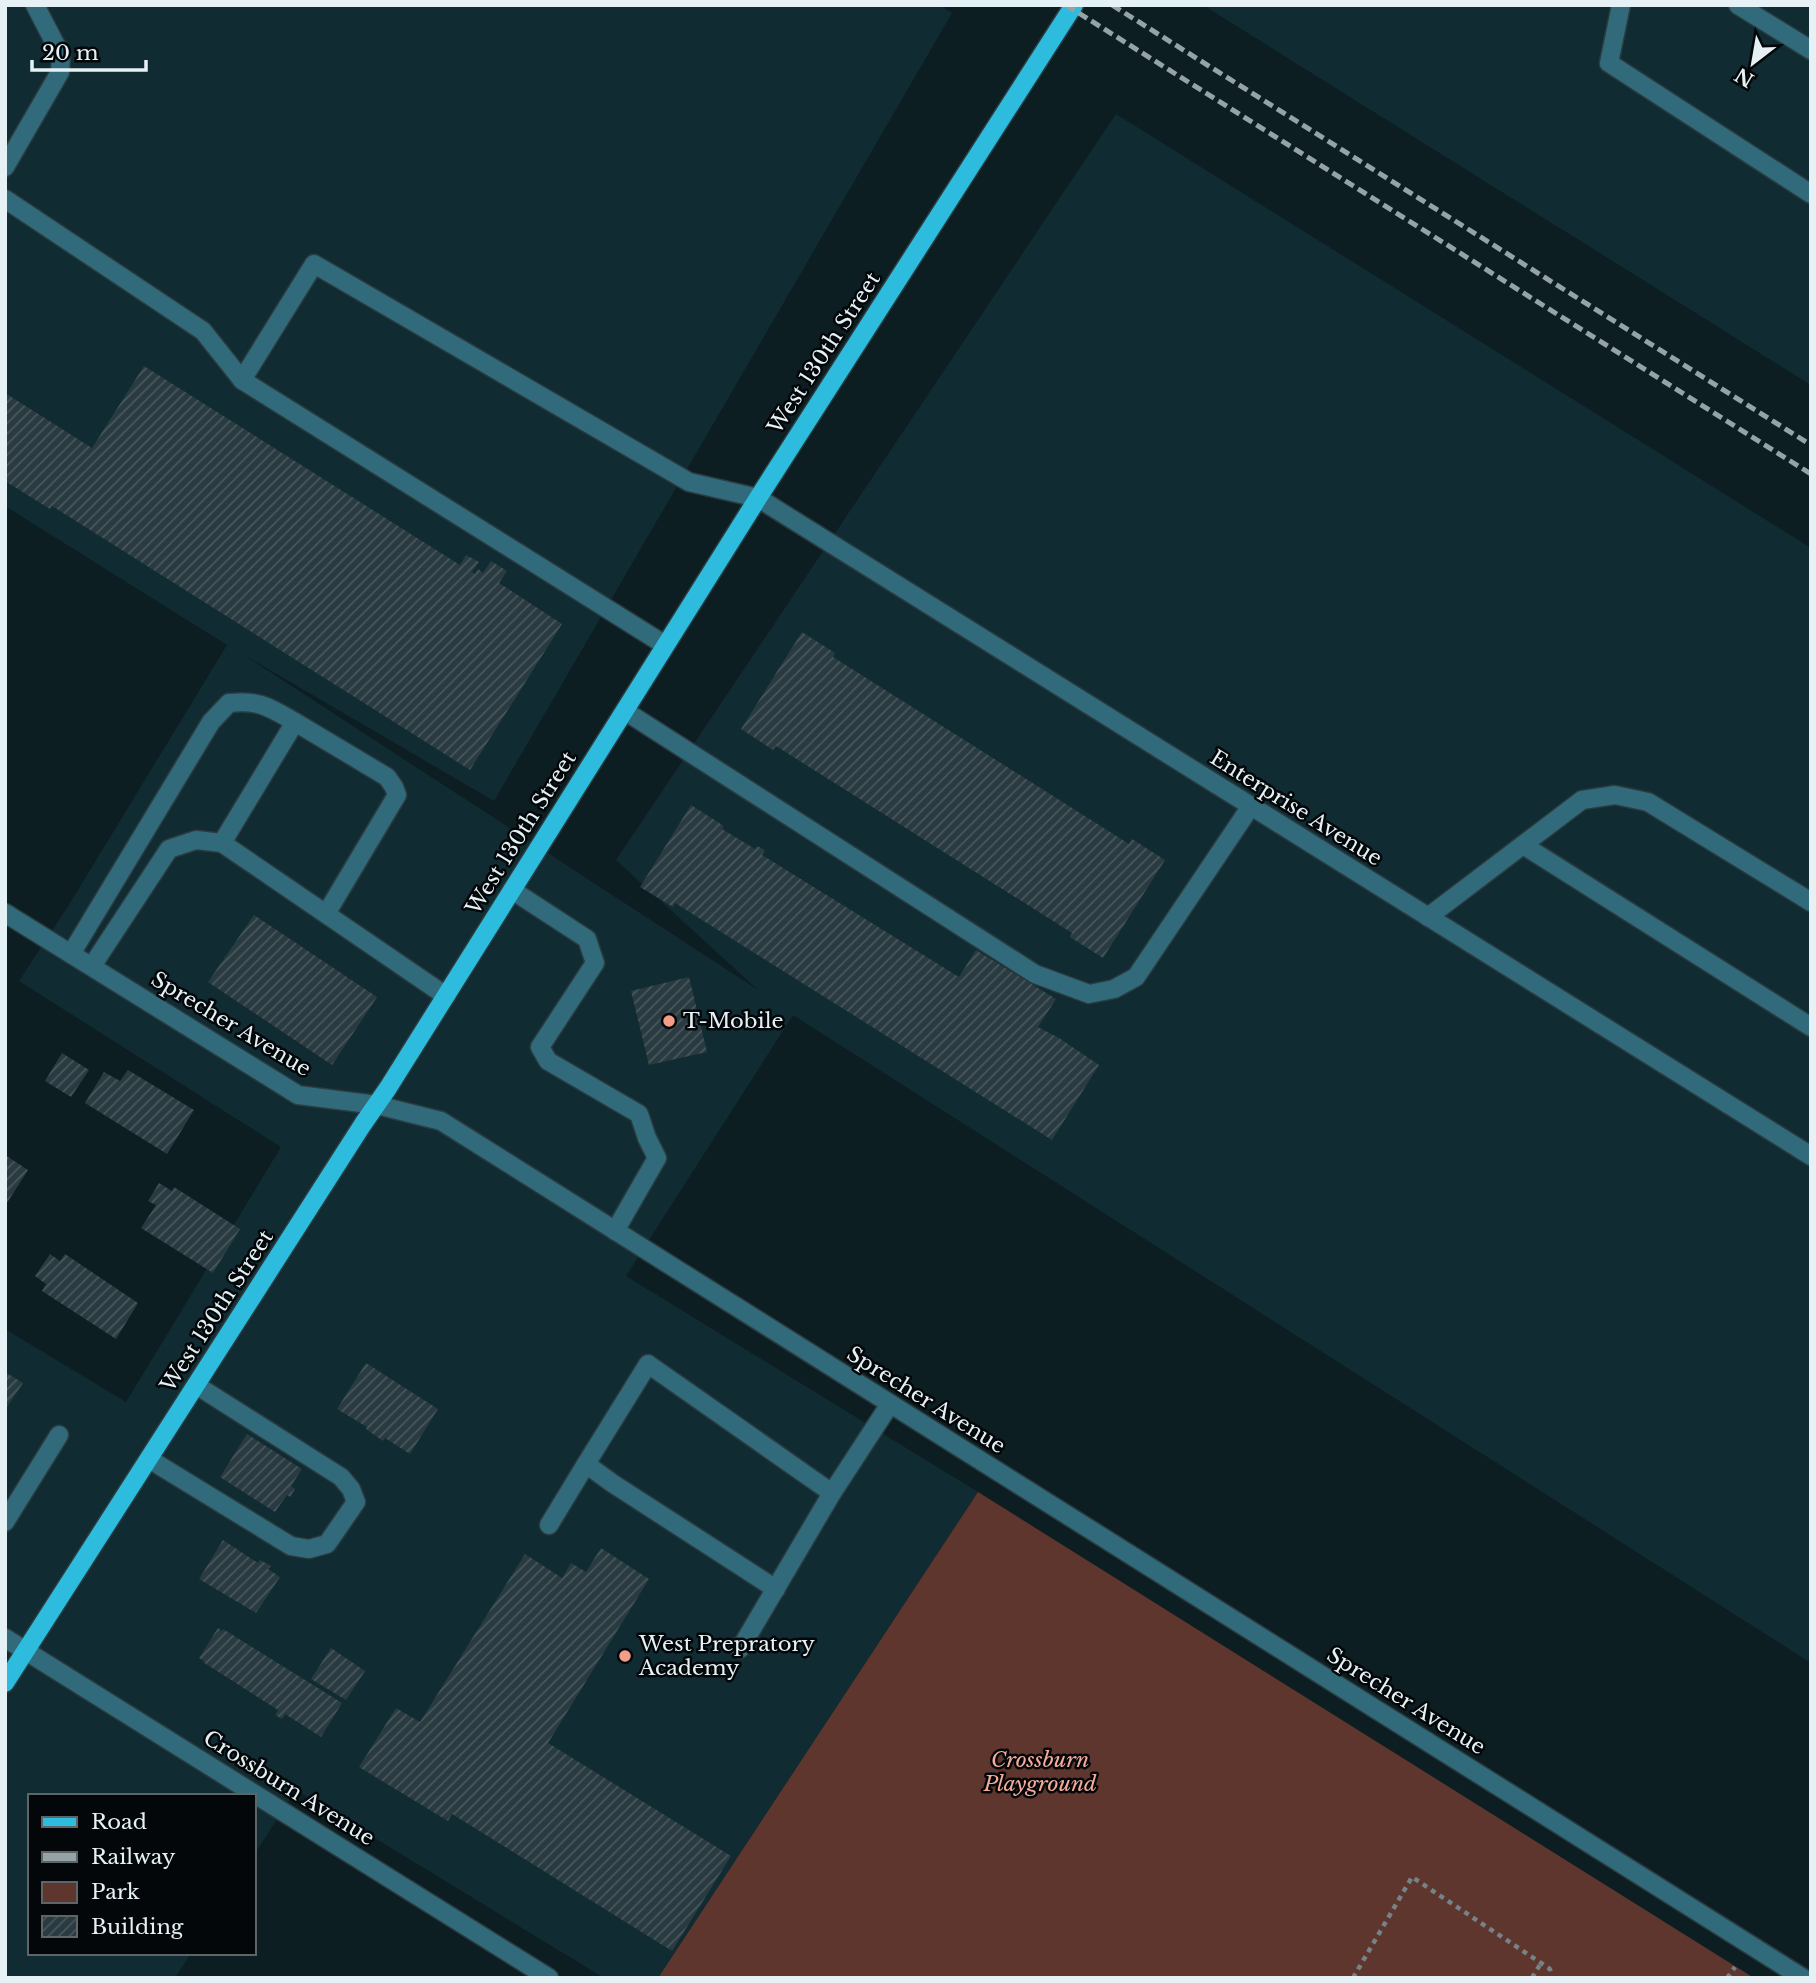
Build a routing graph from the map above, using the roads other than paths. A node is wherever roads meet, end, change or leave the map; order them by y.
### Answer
1 (35, 5) edge
2 (1074, 5) edge
3 (1621, 5) edge
4 (1738, 5) edge
5 (1811, 50) edge
6 (5, 167) edge
7 (1811, 194) edge
8 (5, 199) edge
9 (243, 380) junction
10 (758, 498) junction
11 (665, 645) junction
12 (625, 711) junction
13 (295, 722) junction
14 (1251, 806) junction
15 (222, 843) junction
16 (1523, 845) junction
17 (512, 890) junction
18 (1811, 902) edge
19 (5, 913) edge
20 (326, 914) junction
21 (1428, 917) junction
22 (71, 954) junction
23 (92, 966) junction
24 (446, 996) junction
25 (1811, 1027) edge
26 (377, 1105) junction
27 (1811, 1156) edge
28 (615, 1231) junction
29 (196, 1385) junction
30 (890, 1404) junction
31 (59, 1435) dead end
32 (149, 1459) junction
33 (586, 1464) junction
34 (832, 1493) junction
35 (5, 1522) edge
36 (550, 1525) dead end
37 (776, 1589) junction
38 (5, 1638) edge
39 (740, 1649) dead end
40 (26, 1651) junction
41 (5, 1684) edge
42 (255, 1794) edge
43 (256, 1795) edge
44 (549, 1978) edge
45 (1803, 1978) edge

1 - 6 street
2 - 10 main road, West 130th Street
3 - 7 street
4 - 5 street
8 - 9 street
9 - 10 street, Enterprise Avenue
9 - 11 street
10 - 11 main road, West 130th Street
10 - 14 street, Enterprise Avenue
11 - 12 main road, West 130th Street
12 - 14 street
12 - 17 main road, West 130th Street
13 - 15 street
13 - 20 street
13 - 22 street
14 - 21 street, Enterprise Avenue
15 - 20 street
15 - 23 street
16 - 18 street
16 - 21 street
16 - 25 street
17 - 24 main road, West 130th Street
17 - 28 street
19 - 22 street, Sprecher Avenue
20 - 24 street
21 - 27 street, Enterprise Avenue
22 - 23 street, Sprecher Avenue
23 - 26 street, Sprecher Avenue
24 - 26 main road, West 130th Street
26 - 28 street, Sprecher Avenue
26 - 29 main road, West 130th Street
28 - 30 street, Sprecher Avenue
29 - 32 main road, West 130th Street
29 - 32 street
30 - 34 street
30 - 45 street, Sprecher Avenue
31 - 35 street
32 - 40 main road, West 130th Street
33 - 34 street
33 - 36 street
33 - 37 street
34 - 37 street
37 - 39 street
38 - 40 street, Crossburn Avenue
40 - 41 main road, West 130th Street
40 - 42 street, Crossburn Avenue
43 - 44 street, Crossburn Avenue

